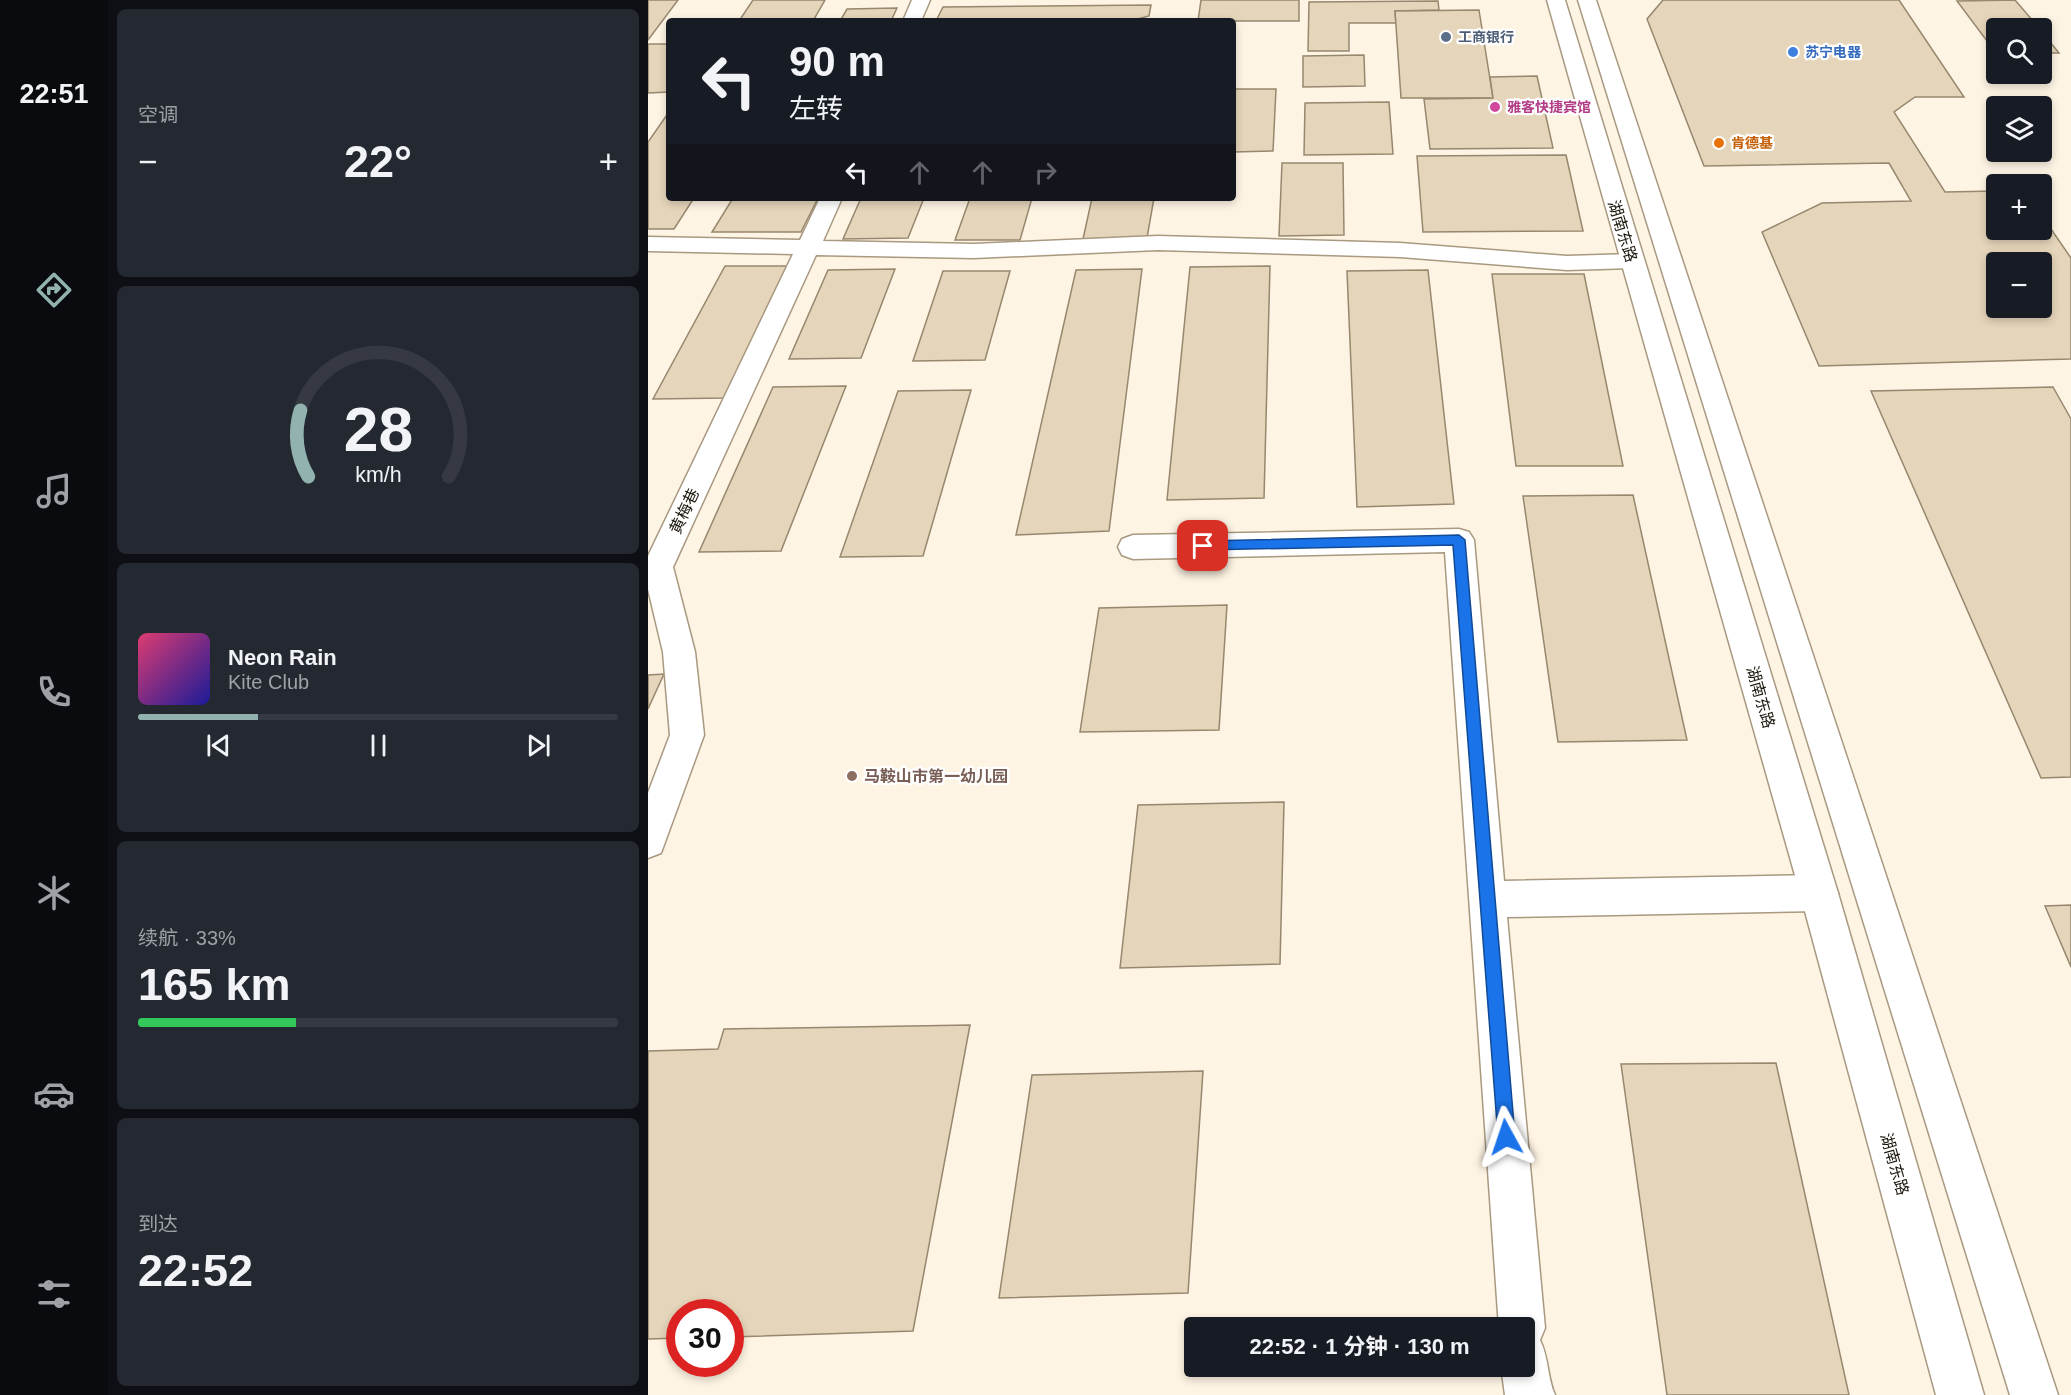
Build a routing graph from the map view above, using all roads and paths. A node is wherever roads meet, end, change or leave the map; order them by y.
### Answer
1 (921, 0) edge
2 (1556, 0) edge
3 (1587, 0) edge
4 (913, 18) edge
5 (830, 201) edge
6 (648, 244) edge
7 (808, 247) junction
8 (1632, 261) junction
9 (1133, 547) dead end
10 (648, 841) edge
11 (1819, 893) junction
12 (1487, 899) junction
13 (1521, 1317) edge
14 (1525, 1377) edge
15 (1531, 1395) edge
16 (1960, 1395) edge
17 (2034, 1395) edge

1 - 4 main road
2 - 8 main road, 湖南东路
3 - 17 main road
5 - 7 main road, 黄梅巷
6 - 7 main road
7 - 8 main road
7 - 10 main road, 黄梅巷
8 - 11 main road, 湖南东路
9 - 12 main road
11 - 12 main road
11 - 16 main road, 湖南东路
12 - 13 main road
14 - 15 main road

